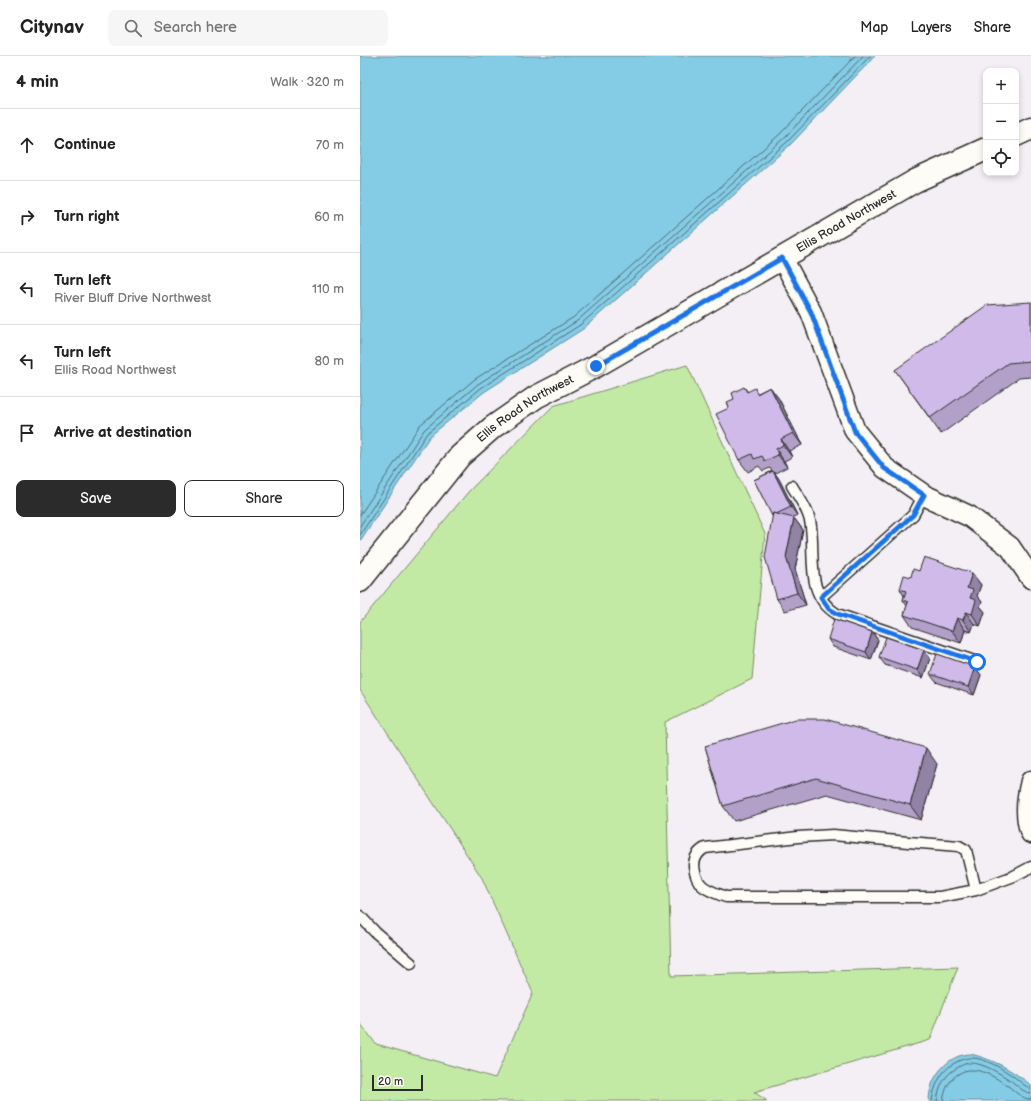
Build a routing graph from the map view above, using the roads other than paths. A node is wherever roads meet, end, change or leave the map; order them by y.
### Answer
1 (1031, 128) edge
2 (1019, 134) edge
3 (983, 150) edge
4 (782, 258) junction
5 (792, 486) dead end
6 (924, 495) junction
7 (1031, 578) edge
8 (360, 580) edge
9 (821, 597) junction
10 (977, 662) dead end
11 (1031, 781) edge
12 (1031, 833) edge
13 (1031, 867) edge
14 (976, 890) junction
15 (360, 916) edge
16 (411, 963) dead end

1 - 2 street
3 - 4 street, Ellis Road Northwest
4 - 6 street
4 - 8 street, Ellis Road Northwest
5 - 9 lane
6 - 7 street
6 - 9 lane
9 - 10 lane
11 - 12 street
13 - 14 lane
14 - 14 lane
15 - 16 lane

